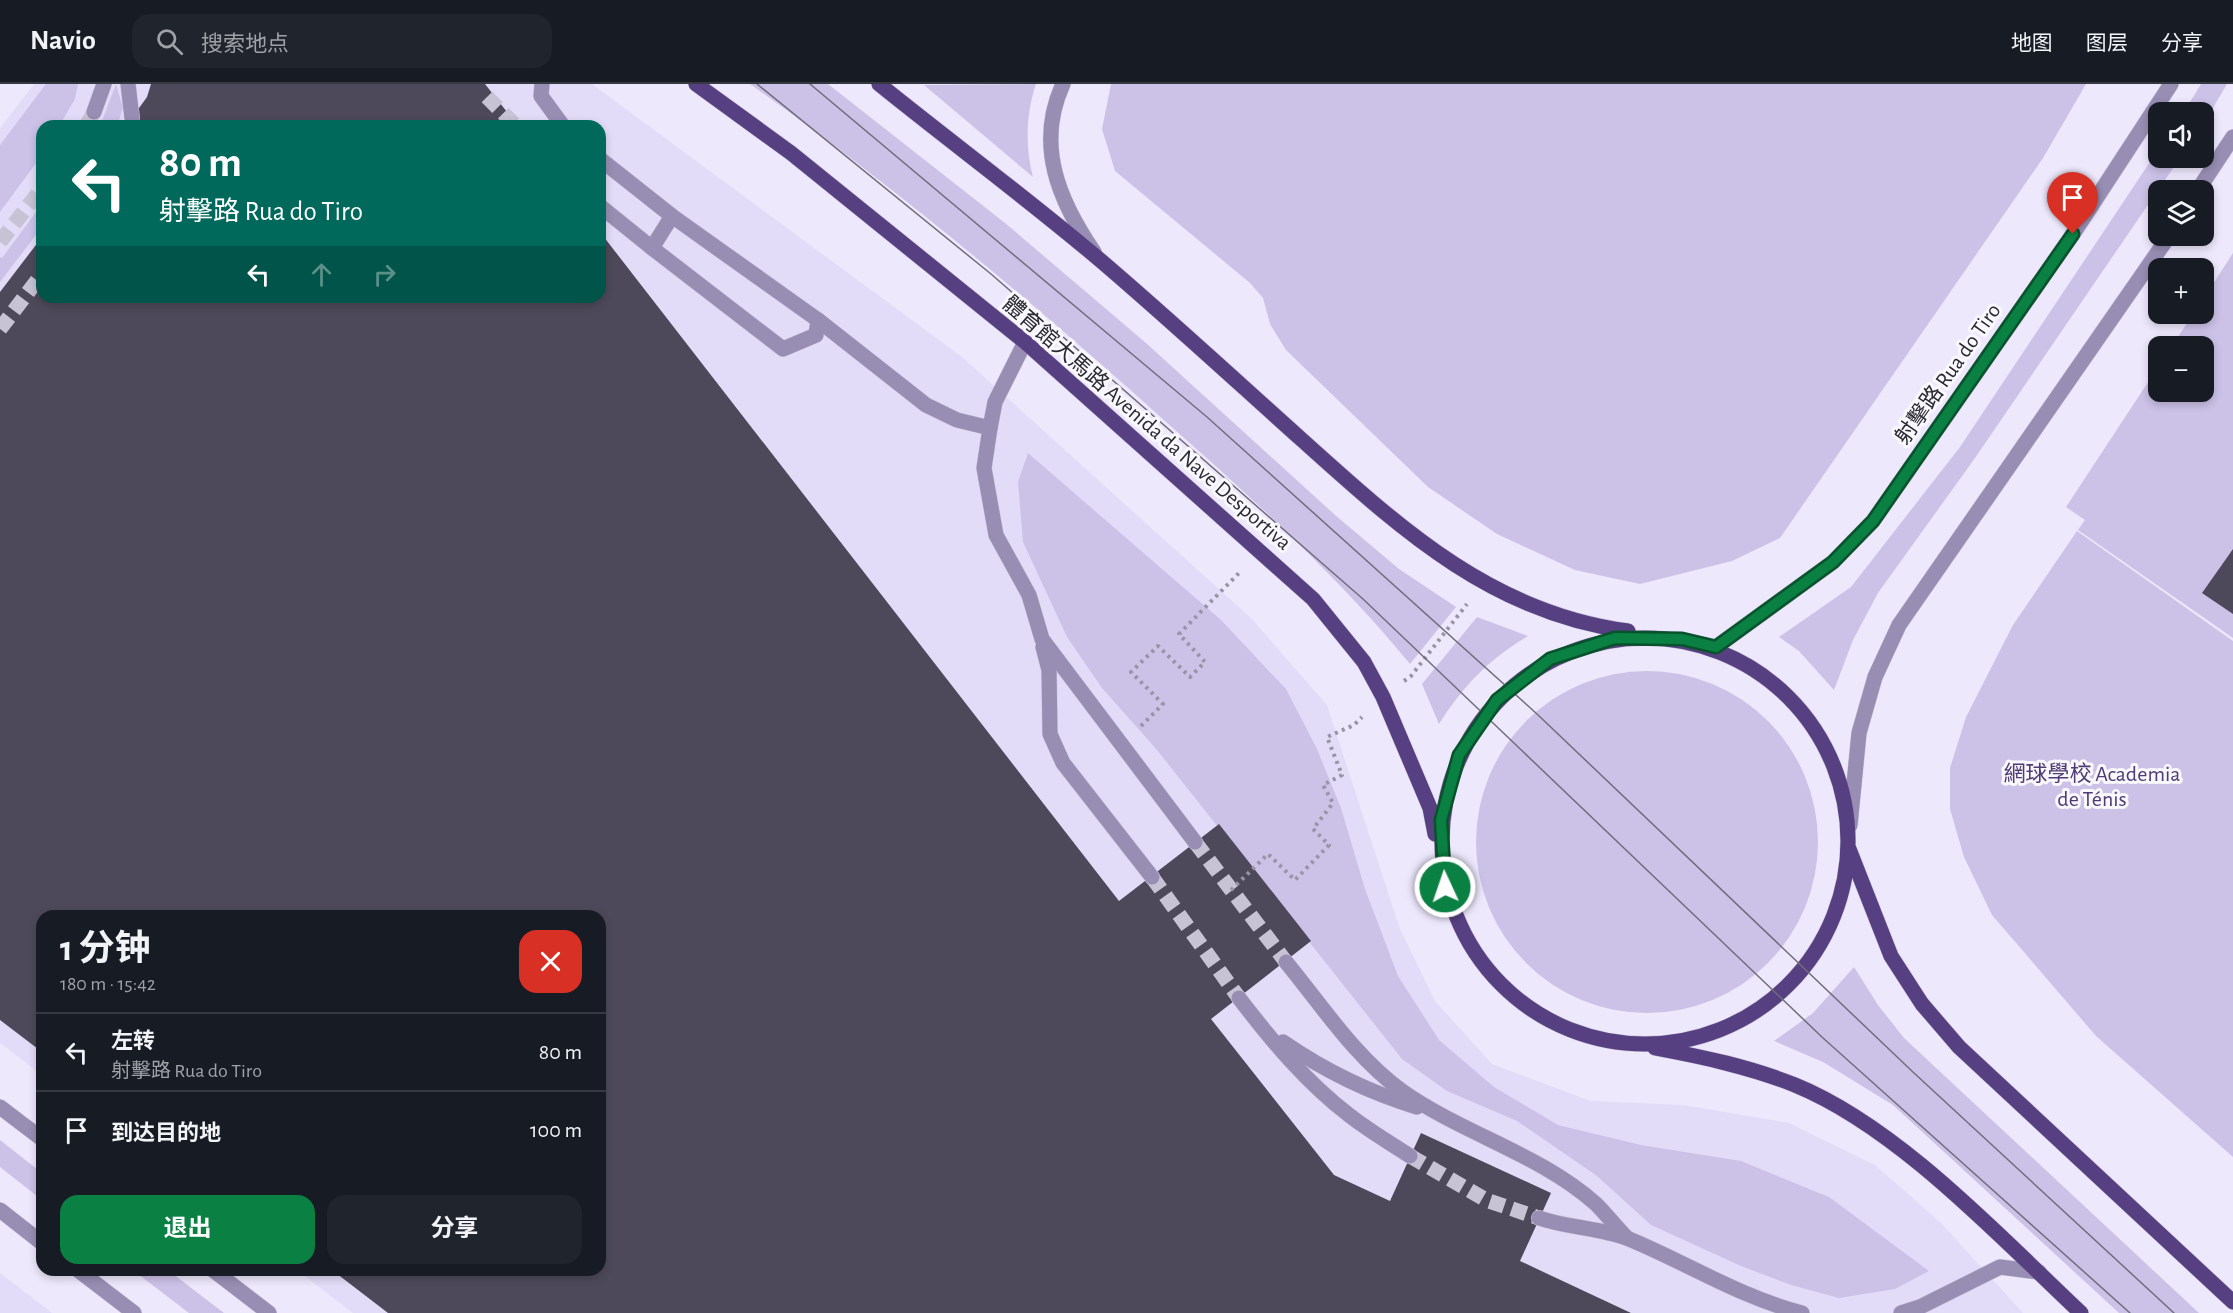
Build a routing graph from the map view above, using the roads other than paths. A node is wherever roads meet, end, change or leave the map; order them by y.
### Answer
1 (104, 84) edge
2 (128, 84) edge
3 (542, 84) edge
4 (696, 84) edge
5 (879, 84) edge
6 (1063, 84) edge
7 (2171, 84) edge
8 (94, 112) tunnel mouth
9 (132, 117) dead end
10 (559, 120) edge
11 (2233, 137) edge
12 (606, 164) edge
13 (2205, 180) edge
14 (606, 211) edge
15 (672, 216) junction
16 (2162, 246) edge
17 (652, 248) junction
18 (1100, 260) junction
19 (818, 320) junction
20 (1025, 342) junction
21 (990, 428) junction
22 (1042, 639) junction
23 (1682, 639) junction
24 (1716, 647) junction
25 (1850, 825) junction
26 (1195, 842) tunnel mouth
27 (1848, 846) junction
28 (1152, 877) tunnel mouth
29 (1445, 887) junction
30 (1286, 962) tunnel mouth
31 (1239, 998) tunnel mouth
32 (1262, 1027) junction
33 (1642, 1046) junction
34 (0, 1107) edge
35 (1434, 1112) junction
36 (36, 1134) edge
37 (1410, 1156) tunnel mouth
38 (0, 1210) edge
39 (1539, 1218) tunnel mouth
40 (36, 1238) edge
41 (1626, 1238) junction
42 (2038, 1272) junction
43 (86, 1276) edge
44 (221, 1276) edge
45 (2233, 1302) edge
46 (1777, 1308) edge
47 (1918, 1310) edge
48 (134, 1313) edge
49 (268, 1313) edge
50 (1802, 1313) edge
51 (1902, 1313) edge
52 (2081, 1313) edge

1 - 8 street
2 - 9 street
3 - 10 street
4 - 20 main road, 體育館大馬路 Avenida da Nave Desportiva
5 - 18 main road
6 - 18 street
7 - 24 street, 射擊路 Rua do Tiro
11 - 13 street
12 - 15 street
14 - 17 street
15 - 17 street
15 - 19 street
16 - 25 street
17 - 19 street
18 - 23 main road
19 - 21 street
20 - 21 street
20 - 29 main road, 體育館大馬路 Avenida da Nave Desportiva
21 - 22 street
22 - 26 street
22 - 28 street
23 - 24 main road
23 - 29 main road
24 - 25 main road
25 - 27 main road
27 - 33 main road
27 - 45 main road
29 - 33 main road
30 - 35 street
31 - 32 street
32 - 35 street
32 - 37 street
33 - 42 main road
34 - 36 street
35 - 41 street
38 - 40 street
39 - 41 street
41 - 46 street
42 - 47 street
42 - 52 main road
43 - 48 street
44 - 49 street
46 - 50 street
47 - 51 street

